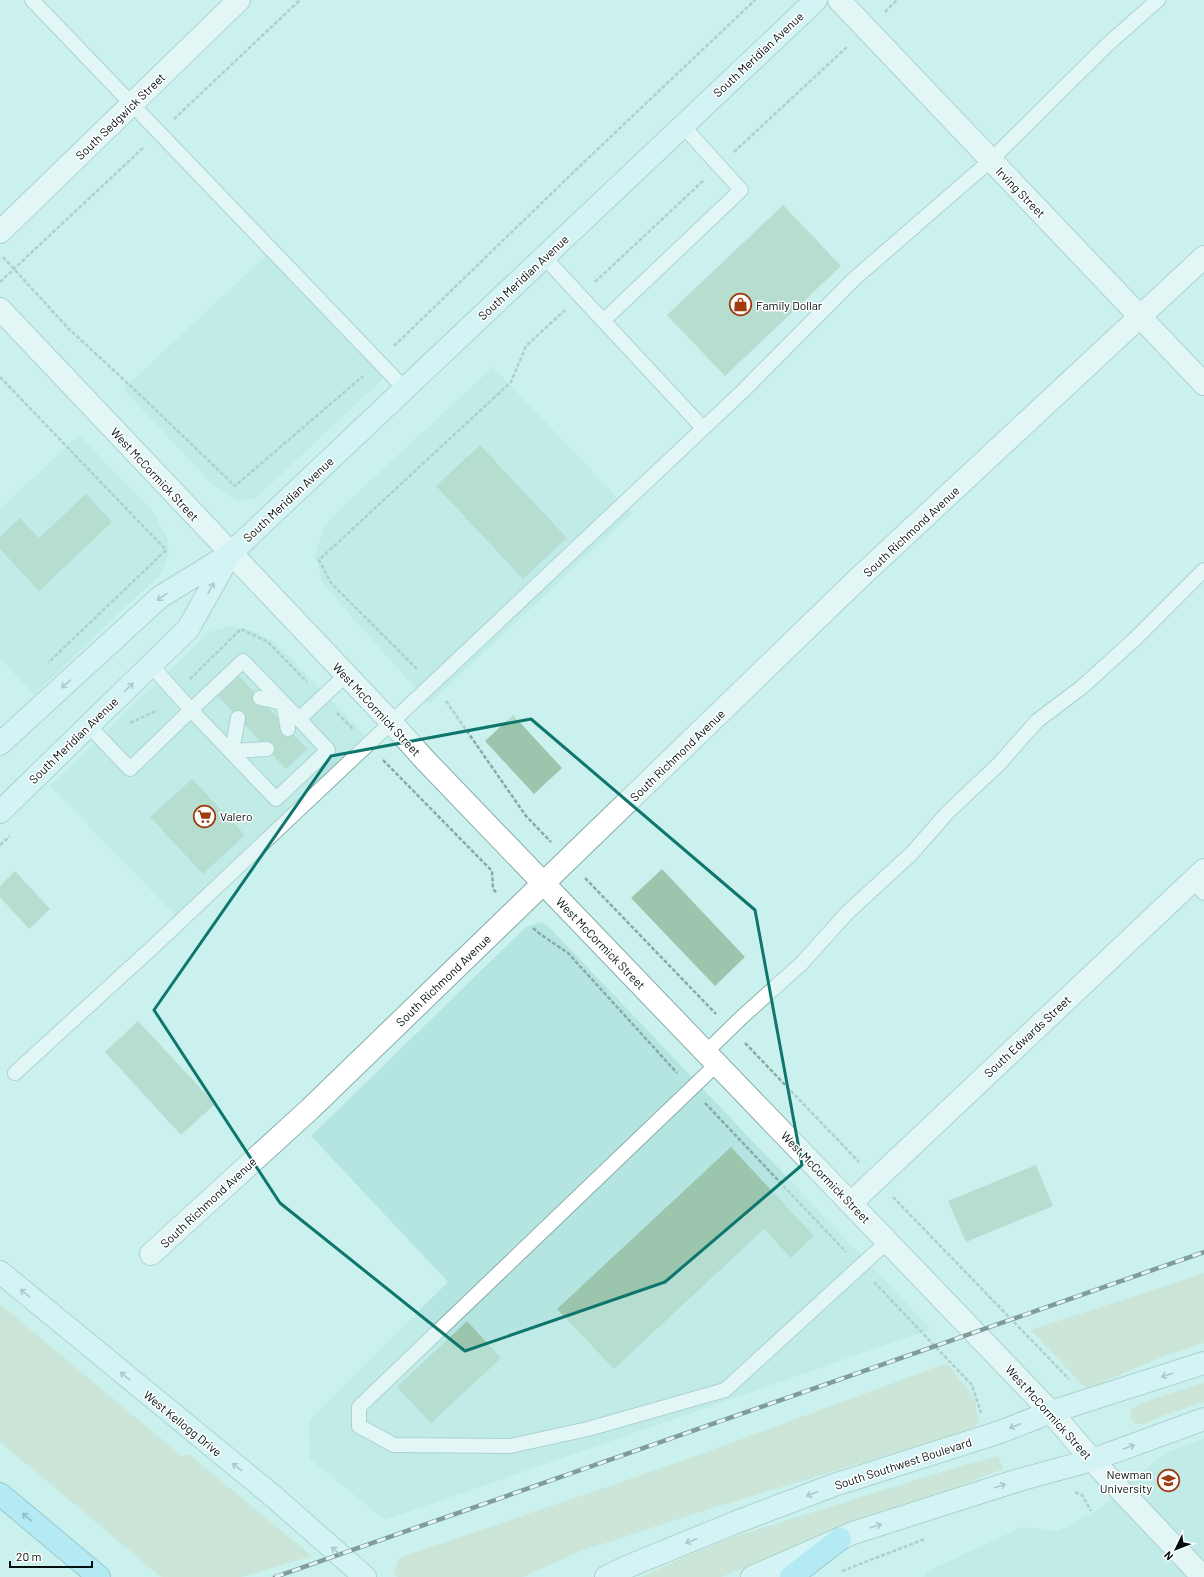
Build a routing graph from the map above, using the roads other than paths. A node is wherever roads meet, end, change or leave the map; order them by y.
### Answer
1 (32, 0) edge
2 (239, 0) edge
3 (816, 0) edge
4 (839, 0) edge
5 (1158, 0) edge
6 (132, 104) junction
7 (683, 126) junction
8 (991, 160) junction
9 (0, 232) edge
10 (544, 257) junction
11 (1204, 257) edge
12 (0, 309) edge
13 (1140, 317) junction
14 (603, 321) junction
15 (1204, 384) edge
16 (405, 389) junction
17 (703, 428) junction
18 (230, 554) junction
19 (1204, 570) edge
20 (151, 665) junction
21 (346, 675) junction
22 (260, 698) dead end
23 (283, 703) junction
24 (192, 710) junction
25 (238, 718) dead end
26 (300, 719) junction
27 (391, 722) junction
28 (89, 726) junction
29 (288, 729) dead end
30 (0, 744) edge
31 (267, 749) dead end
32 (232, 751) junction
33 (300, 776) junction
34 (316, 793) junction
35 (0, 812) edge
36 (1200, 882) edge
37 (543, 883) junction
38 (711, 1058) junction
39 (15, 1072) dead end
40 (851, 1203) junction
41 (888, 1241) junction
42 (151, 1254) dead end
43 (0, 1272) edge
44 (1204, 1363) edge
45 (1051, 1412) junction
46 (1204, 1420) edge
47 (1092, 1460) junction
48 (0, 1494) edge
49 (840, 1539) junction
50 (99, 1577) edge
51 (365, 1577) edge
52 (606, 1577) edge
53 (752, 1577) edge
54 (792, 1577) edge
55 (1203, 1577) edge

1 - 6 lane
2 - 6 street, South Sedgwick Street
3 - 7 main road, South Meridian Avenue
4 - 8 street, Irving Street
5 - 8 lane
6 - 9 street, South Sedgwick Street
6 - 16 lane
7 - 10 main road, South Meridian Avenue
7 - 14 lane
8 - 13 street, Irving Street
8 - 17 lane
10 - 14 lane
10 - 16 main road, South Meridian Avenue
11 - 13 street, South Richmond Avenue
12 - 18 street, West McCormick Street
13 - 15 street, Irving Street
13 - 37 street, South Richmond Avenue
14 - 17 lane
16 - 18 main road, South Meridian Avenue
17 - 27 lane
20 -> 18 main road, South Meridian Avenue
18 - 21 street, West McCormick Street
18 -> 30 main road, South Meridian Avenue
19 - 38 lane
20 - 24 lane
28 -> 20 main road, South Meridian Avenue
21 - 26 lane
21 - 27 street, West McCormick Street
22 - 23 lane
23 - 24 lane
23 - 26 lane
23 - 29 lane
24 - 28 lane
24 - 32 lane
25 - 32 lane
26 - 33 lane
27 - 34 lane
27 - 37 street, West McCormick Street
28 - 35 main road, South Meridian Avenue
31 - 32 lane
32 - 33 lane
33 - 34 lane
34 - 39 lane
36 - 40 street, South Edwards Street
37 - 38 street, West McCormick Street
37 - 42 street, South Richmond Avenue
38 - 40 street, West McCormick Street
38 - 41 lane
40 - 41 street, West McCormick Street
41 - 45 street, West McCormick Street
51 -> 43 main road, West Kellogg Drive
44 -> 45 main road, South Southwest Boulevard
45 - 47 street, West McCormick Street
45 -> 52 main road, South Southwest Boulevard
47 -> 46 main road
49 -> 47 main road
47 - 55 street, West McCormick Street
50 -> 48 highway
49 - 53 main road
49 - 54 highway

